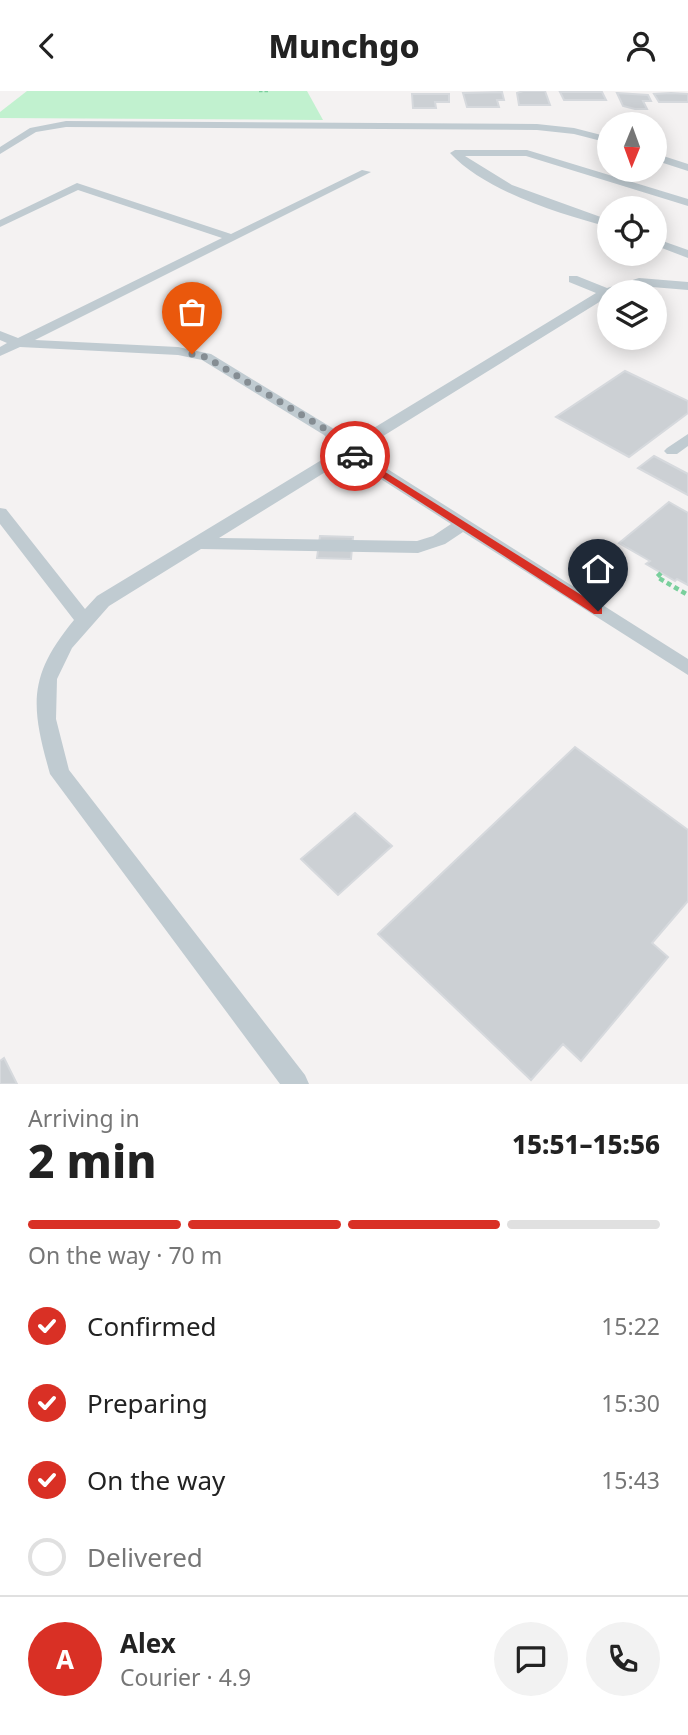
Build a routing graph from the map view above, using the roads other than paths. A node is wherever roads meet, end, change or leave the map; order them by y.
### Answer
1 (597, 138) edge
2 (0, 151) edge
3 (667, 160) edge
4 (688, 167) edge
5 (366, 172) dead end
6 (665, 196) edge
7 (667, 196) edge
8 (688, 203) edge
9 (597, 219) edge
10 (0, 224) edge
11 (232, 238) junction
12 (667, 246) edge
13 (688, 254) edge
14 (688, 270) edge
15 (573, 279) dead end
16 (679, 285) edge
17 (597, 288) edge
18 (597, 298) edge
19 (0, 335) edge
20 (18, 343) junction
21 (0, 352) edge
22 (688, 439) edge
23 (348, 451) junction
24 (672, 451) dead end
25 (0, 513) edge
26 (463, 524) junction
27 (197, 543) junction
28 (84, 620) junction
29 (688, 668) edge
30 (296, 1084) edge

1 - 2 lane
3 - 4 lane
5 - 11 lane
6 - 9 lane
7 - 8 lane
10 - 11 lane
11 - 20 lane
12 - 13 lane
14 - 16 lane
15 - 17 lane
18 - 23 lane
19 - 20 lane
20 - 21 lane
20 - 23 lane
22 - 24 lane
23 - 26 lane
23 - 27 lane
25 - 28 lane
26 - 27 lane
26 - 29 lane
27 - 28 lane
28 - 30 lane

